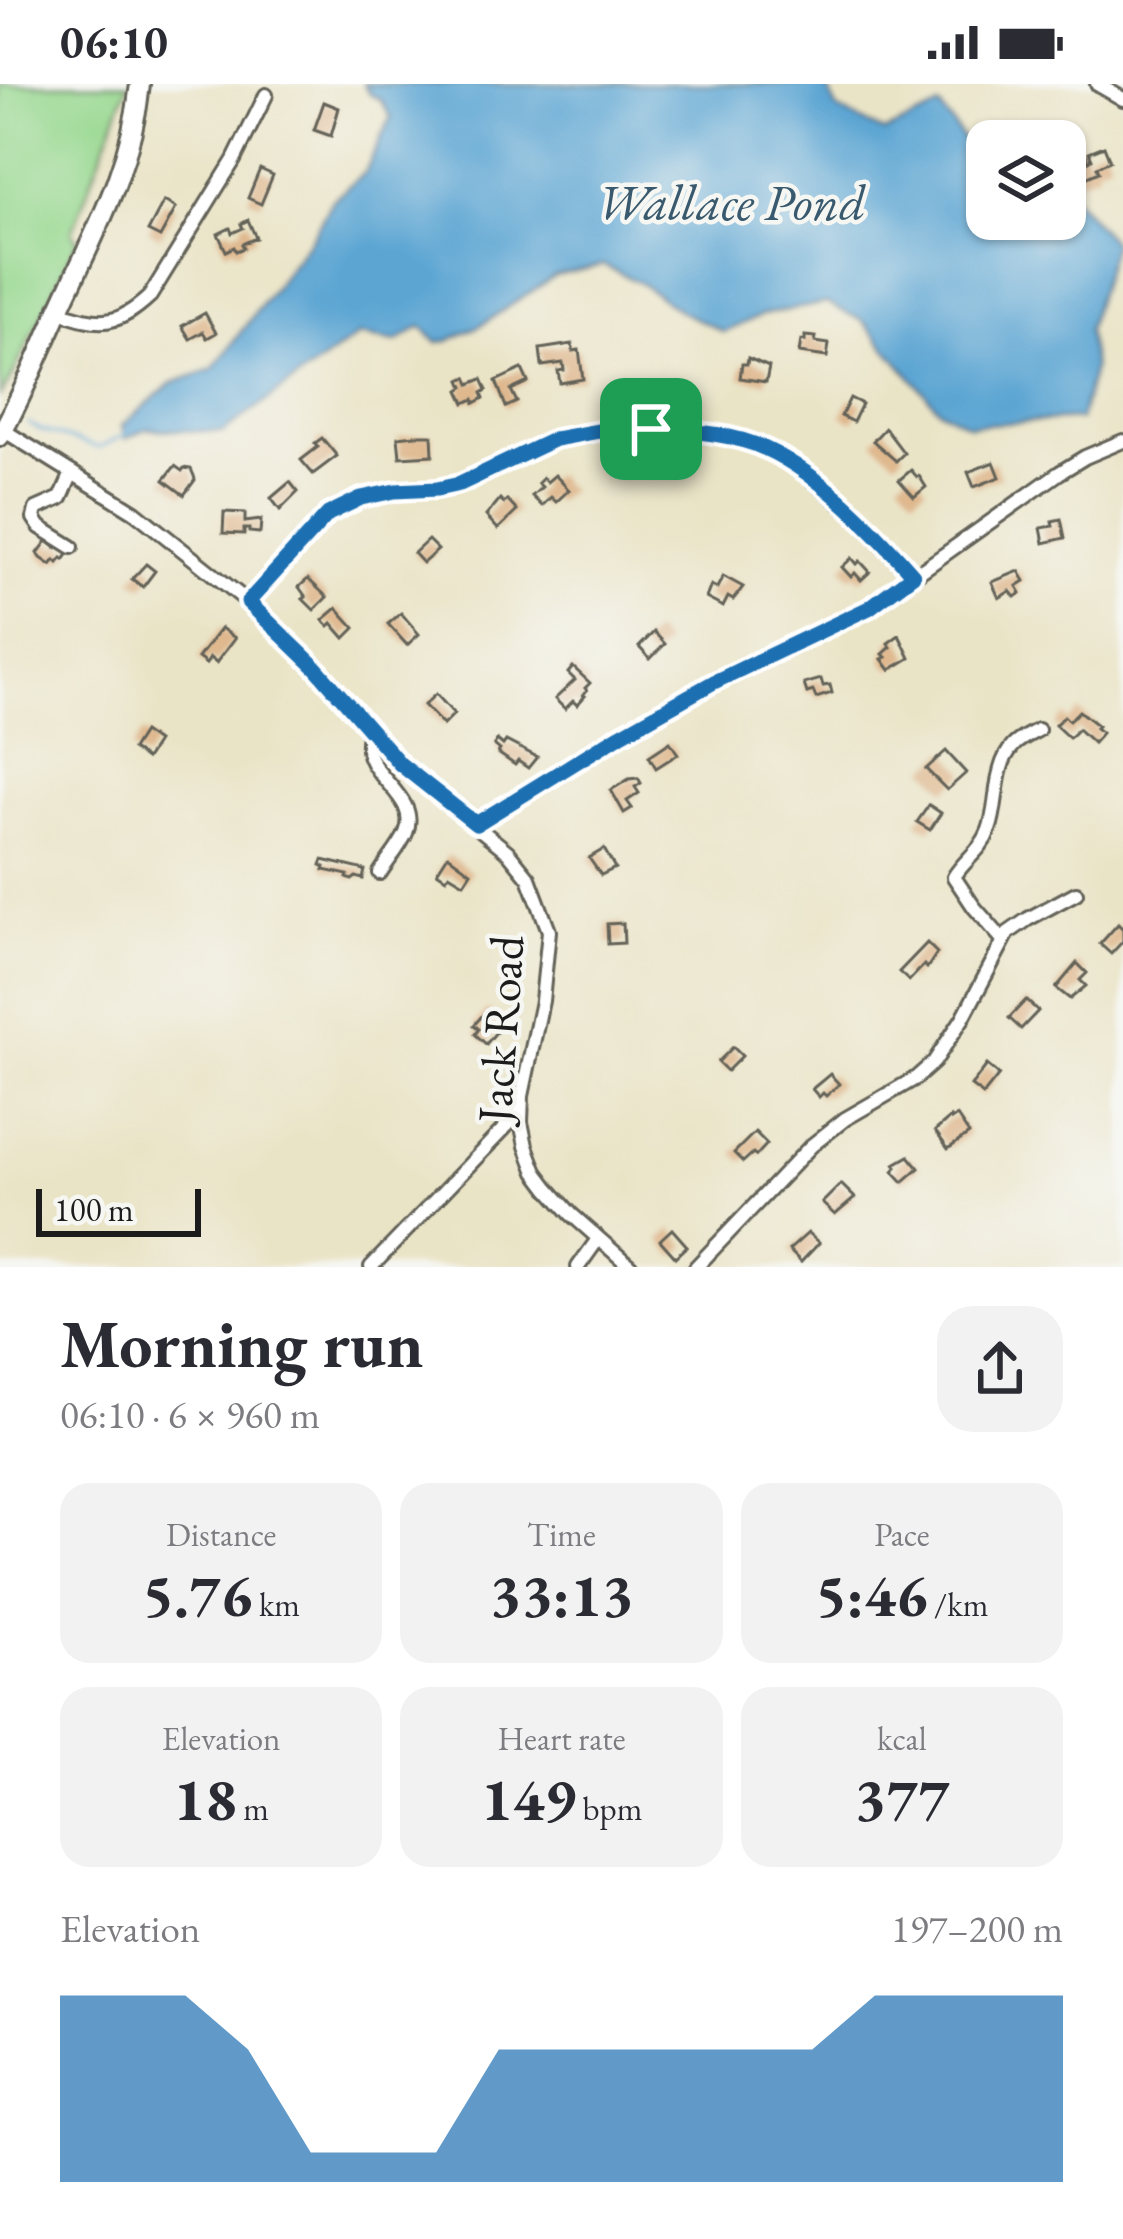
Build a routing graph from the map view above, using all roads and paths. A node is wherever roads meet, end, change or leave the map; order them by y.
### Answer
1 (140, 84) edge
2 (1097, 84) edge
3 (266, 95) dead end
4 (1123, 100) edge
5 (58, 311) junction
6 (2, 433) edge
7 (1123, 441) edge
8 (73, 473) junction
9 (72, 548) dead end
10 (913, 575) junction
11 (248, 602) junction
12 (1038, 730) dead end
13 (369, 731) junction
14 (476, 824) junction
15 (380, 873) dead end
16 (1076, 893) dead end
17 (1003, 940) junction
18 (522, 1110) junction
19 (598, 1239) junction
20 (371, 1267) edge
21 (578, 1267) edge
22 (631, 1267) edge
23 (696, 1267) edge

1 - 5 highway
2 - 4 street
3 - 5 street
5 - 6 highway
6 - 8 street, Jack Road
7 - 10 street
8 - 9 street
8 - 11 street, Jack Road
10 - 11 street
10 - 14 street
11 - 13 street, Jack Road
12 - 17 street
13 - 14 street, Jack Road
13 - 15 street
14 - 18 street, Jack Road
16 - 17 street
17 - 23 street
18 - 19 street, Jack Road
18 - 20 street
19 - 21 street
19 - 22 street, Jack Road

